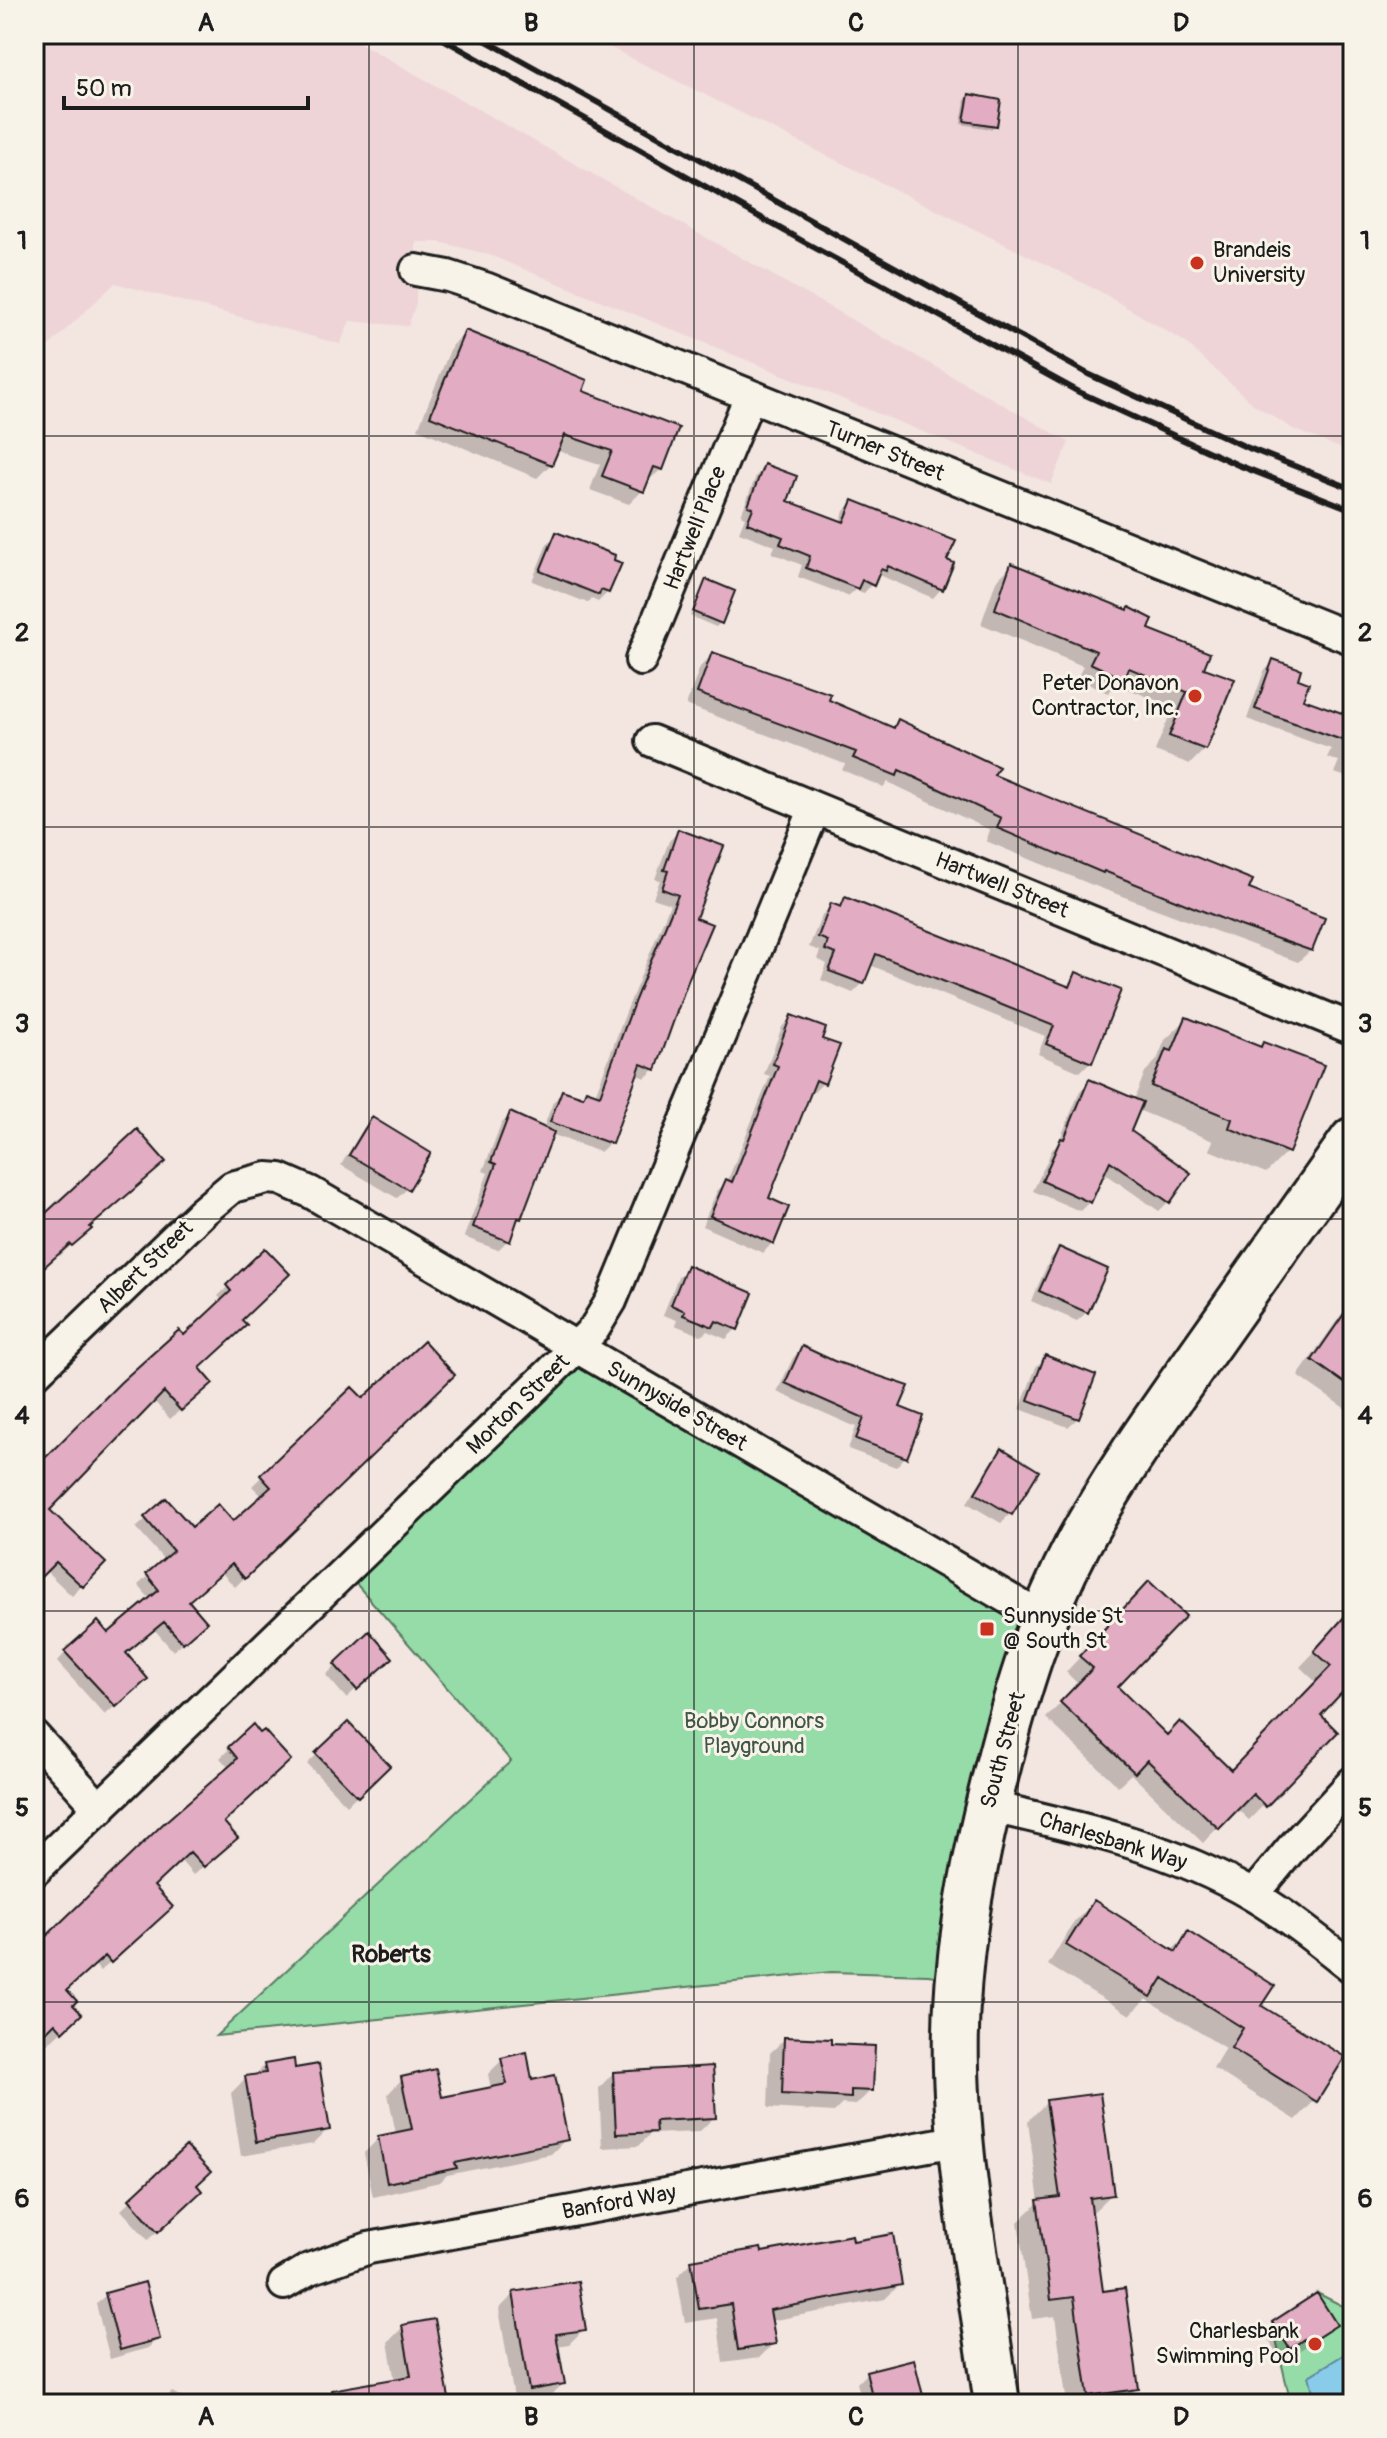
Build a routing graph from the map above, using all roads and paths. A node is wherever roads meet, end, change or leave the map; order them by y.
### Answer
1 (416, 270) dead end
2 (750, 396) junction
3 (1353, 639) edge
4 (641, 660) dead end
5 (652, 741) dead end
6 (815, 808) junction
7 (1353, 1029) edge
8 (1353, 1140) edge
9 (267, 1178) joint
10 (575, 1348) junction
11 (34, 1374) edge
12 (1042, 1618) junction
13 (34, 1736) edge
14 (1353, 1782) edge
15 (987, 1806) junction
16 (100, 1809) junction
17 (34, 1871) edge
18 (1253, 1895) junction
19 (1353, 1968) edge
20 (961, 2140) junction
21 (284, 2284) dead end
22 (997, 2404) edge

1 - 2 street, Turner Street
2 - 3 street, Turner Street
2 - 4 street, Hartwell Place
5 - 6 street, Hartwell Street
6 - 7 street, Hartwell Street
6 - 10 street, Morton Street
8 - 12 main road, South Street
9 - 10 street, Sunnyside Street
9 - 11 street, Albert Street
10 - 12 street, Sunnyside Street
10 - 16 street, Morton Street
12 - 15 main road, South Street
13 - 16 street
14 - 18 street
15 - 18 street, Charlesbank Way
15 - 20 main road, South Street
16 - 17 street, Morton Street
18 - 19 street, Charlesbank Way
20 - 21 street, Banford Way
20 - 22 main road, South Street

